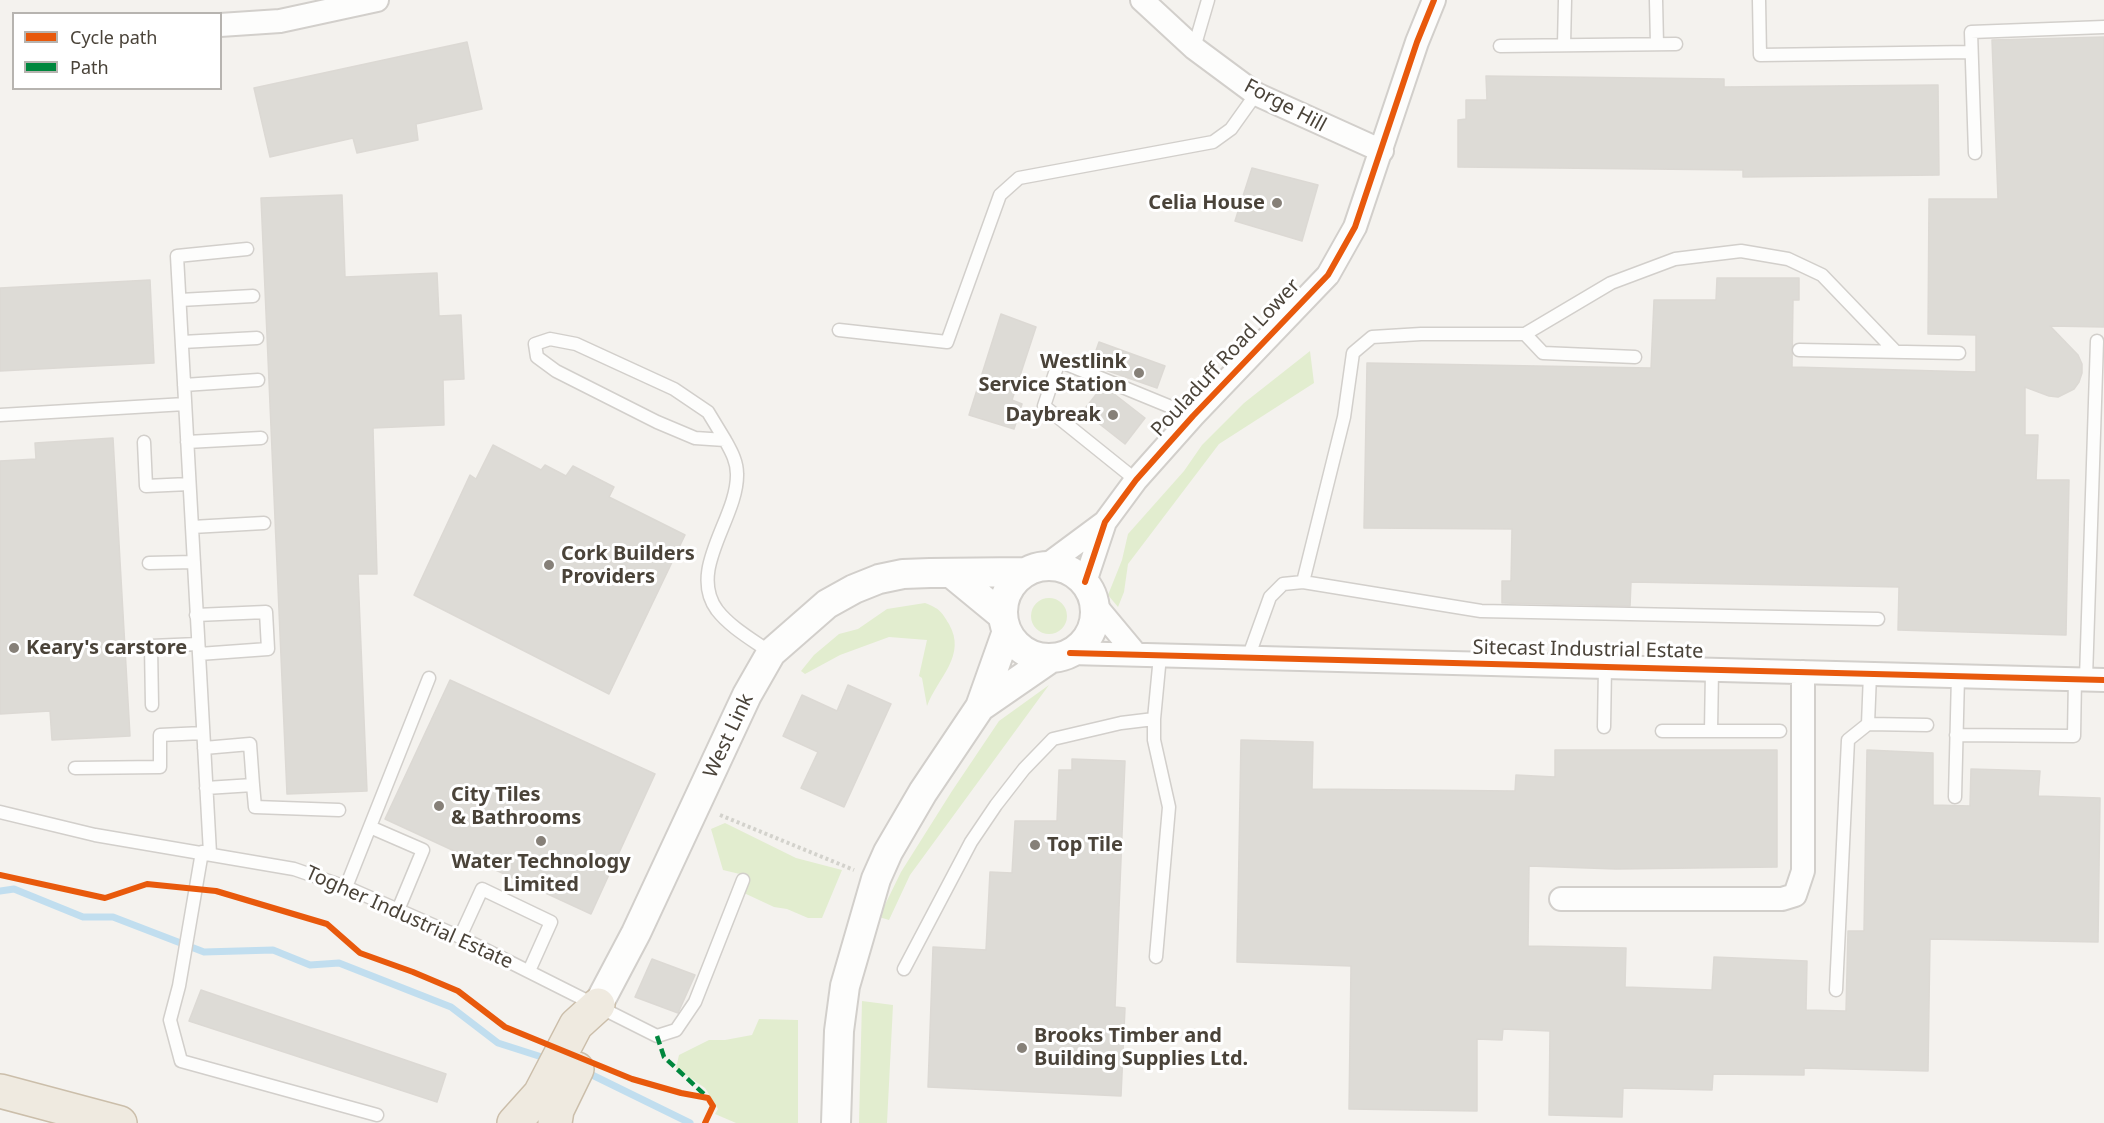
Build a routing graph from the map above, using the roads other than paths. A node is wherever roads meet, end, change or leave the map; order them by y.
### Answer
1 (377, 0) edge
2 (1142, 0) edge
3 (1208, 0) edge
4 (1434, 0) edge
5 (1565, 0) edge
6 (1656, 0) edge
7 (1759, 0) edge
8 (222, 25) edge
9 (2104, 27) edge
10 (1657, 44) junction
11 (1676, 44) dead end
12 (1500, 45) dead end
13 (1564, 45) junction
14 (1194, 48) junction
15 (1971, 52) junction
16 (1256, 94) junction
17 (1382, 152) junction
18 (1975, 153) dead end
19 (247, 249) dead end
20 (253, 296) dead end
21 (180, 300) junction
22 (839, 330) dead end
23 (1525, 334) junction
24 (257, 338) dead end
25 (2097, 341) dead end
26 (182, 342) junction
27 (1799, 350) dead end
28 (1896, 352) junction
29 (1959, 353) dead end
30 (1635, 357) dead end
31 (258, 380) dead end
32 (184, 386) junction
33 (185, 404) junction
34 (0, 415) edge
35 (1193, 416) junction
36 (261, 438) dead end
37 (725, 440) junction
38 (144, 442) dead end
39 (187, 442) junction
40 (1136, 480) junction
41 (189, 484) junction
42 (1106, 522) junction
43 (264, 523) dead end
44 (192, 527) junction
45 (194, 562) junction
46 (149, 563) dead end
47 (1036, 569) junction
48 (952, 574) junction
49 (1303, 582) junction
50 (1090, 594) junction
51 (196, 615) junction
52 (1878, 620) dead end
53 (1005, 624) junction
54 (198, 649) junction
55 (771, 653) junction
56 (1135, 653) junction
57 (1061, 656) junction
58 (1160, 656) junction
59 (1248, 658) junction
60 (1605, 667) junction
61 (1712, 670) junction
62 (1803, 672) junction
63 (1870, 674) junction
64 (1958, 676) junction
65 (429, 678) dead end
66 (2088, 679) edge
67 (152, 705) dead end
68 (980, 707) junction
69 (1154, 719) junction
70 (1868, 724) junction
71 (1927, 725) dead end
72 (1604, 727) dead end
73 (1662, 730) dead end
74 (1712, 730) junction
75 (1780, 730) dead end
76 (203, 733) junction
77 (1956, 735) junction
78 (204, 748) junction
79 (75, 768) dead end
80 (253, 786) junction
81 (206, 788) junction
82 (1955, 797) dead end
83 (339, 810) dead end
84 (0, 812) edge
85 (370, 827) junction
86 (206, 852) junction
87 (743, 880) dead end
88 (346, 887) junction
89 (1561, 899) dead end
90 (398, 910) junction
91 (460, 937) junction
92 (1156, 957) dead end
93 (904, 969) dead end
94 (529, 971) junction
95 (1836, 990) dead end
96 (598, 1005) junction
97 (0, 1091) edge
98 (377, 1115) dead end
99 (836, 1117) edge
100 (120, 1123) edge
101 (514, 1123) edge
102 (555, 1123) edge

1 - 8 street
2 - 14 street, Forge Hill
3 - 14 lane
4 - 17 street, Pouladuff Road Lower
5 - 13 lane
6 - 10 lane
7 - 15 lane
9 - 15 lane
10 - 11 lane
10 - 13 lane
12 - 13 lane
14 - 16 street, Forge Hill
15 - 18 lane
16 - 17 street, Forge Hill
16 - 22 lane
17 - 35 street, Pouladuff Road Lower
19 - 21 lane
20 - 21 lane
21 - 26 lane
23 - 28 lane
23 - 30 lane
23 - 49 lane
24 - 26 lane
25 - 66 lane
26 - 32 lane
27 - 28 lane
28 - 29 lane
31 - 32 lane
32 - 33 lane
33 - 34 lane
33 - 39 lane
35 - 40 street, Pouladuff Road Lower
35 - 40 lane
36 - 39 lane
37 - 37 lane
37 - 55 lane
38 - 41 lane
39 - 41 lane
40 - 42 street, Pouladuff Road Lower
41 - 44 lane
42 - 47 street, Pouladuff Road Lower
42 - 50 street, Pouladuff Road Lower
43 - 44 lane
44 - 45 lane
45 - 46 lane
45 - 51 lane
47 - 48 street, West Link
47 - 50 street
47 - 53 street, Pouladuff Road Lower
48 - 53 street
48 - 55 street, West Link
49 - 52 lane
49 - 59 lane
50 - 56 street
50 - 57 street, Pouladuff Road Lower
51 - 54 lane
51 - 54 lane
53 - 57 street
53 - 68 street, Pouladuff Road Lower
54 - 67 lane
54 - 76 lane
55 - 96 street, West Link
56 - 57 street, Sitecast Industrial Estate
56 - 58 street, Sitecast Industrial Estate
57 - 68 street, Pouladuff Road Lower
58 - 59 street, Sitecast Industrial Estate
58 - 69 lane
59 - 60 street, Sitecast Industrial Estate
60 - 61 street, Sitecast Industrial Estate
60 - 72 lane
61 - 62 street, Sitecast Industrial Estate
61 - 74 lane
62 - 63 street, Sitecast Industrial Estate
62 - 89 street
63 - 64 street, Sitecast Industrial Estate
63 - 70 lane
64 - 66 street, Sitecast Industrial Estate
64 - 77 lane
65 - 85 lane
66 - 77 lane
68 - 99 street, Pouladuff Road Lower
69 - 92 lane
69 - 93 lane
70 - 71 lane
70 - 95 lane
73 - 74 lane
74 - 75 lane
76 - 78 lane
76 - 79 lane
77 - 82 lane
78 - 80 lane
78 - 81 lane
80 - 81 lane
80 - 83 lane
81 - 86 lane
84 - 86 lane, Togher Industrial Estate
85 - 88 lane
85 - 90 lane
86 - 88 lane, Togher Industrial Estate
86 - 98 lane
87 - 96 lane, Togher Industrial Estate
88 - 90 lane, Togher Industrial Estate
90 - 91 lane, Togher Industrial Estate
91 - 94 lane, Togher Industrial Estate
91 - 94 lane
94 - 96 lane, Togher Industrial Estate
96 - 101 highway
96 - 102 highway
97 - 100 highway

